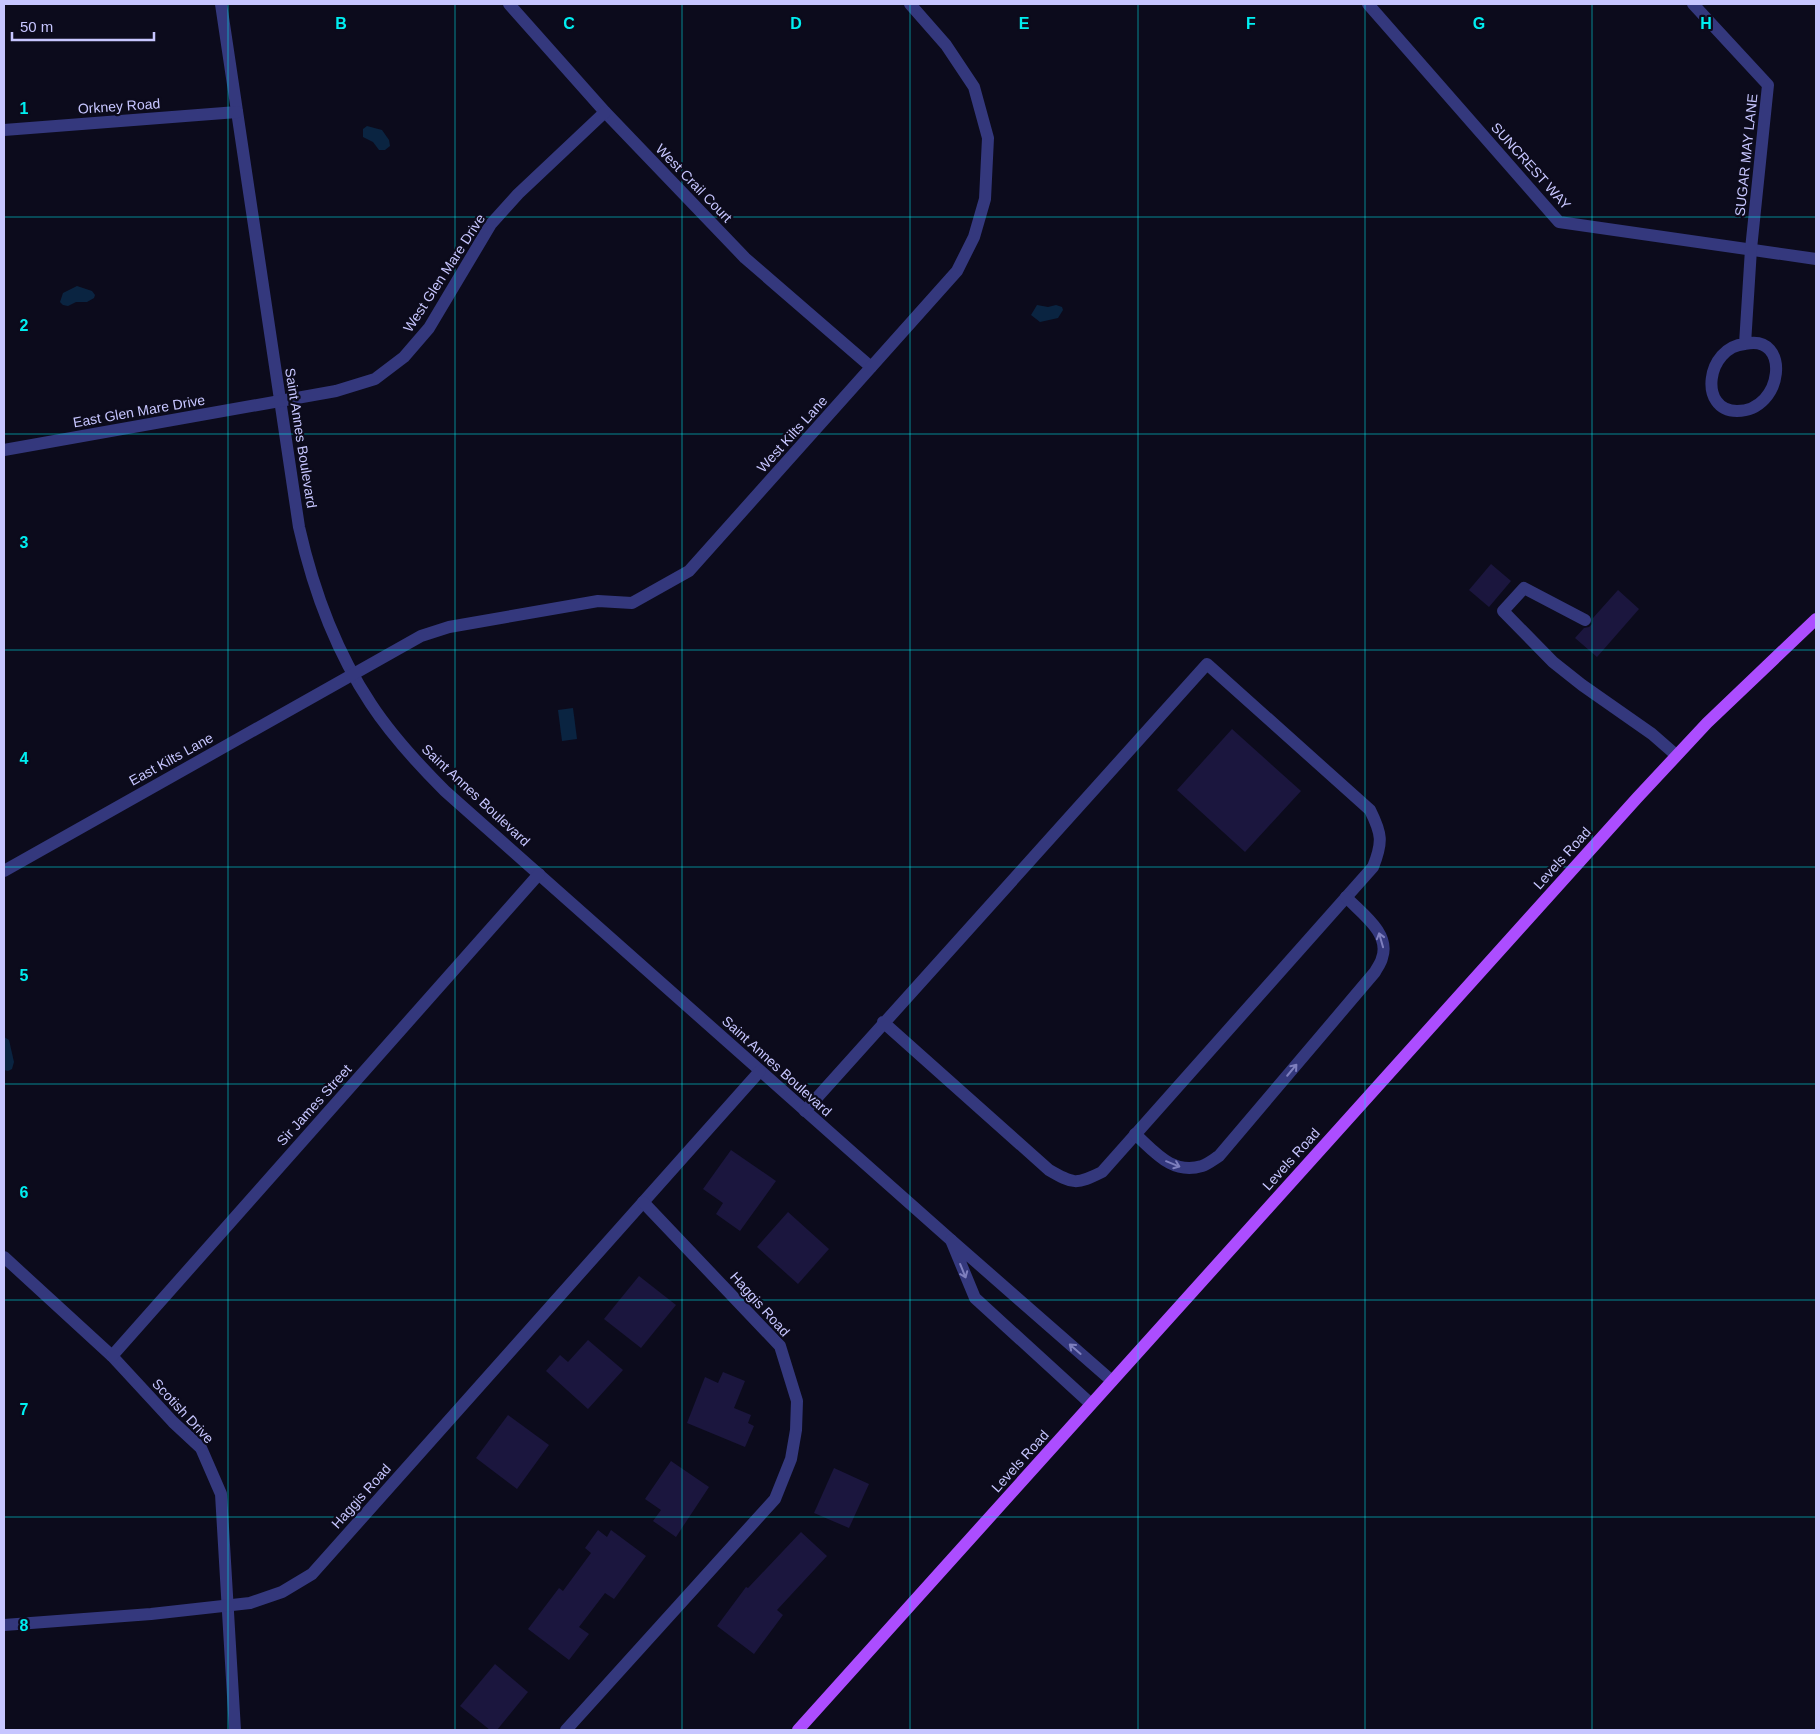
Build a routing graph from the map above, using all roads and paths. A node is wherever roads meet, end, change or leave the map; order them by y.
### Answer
1 (221, 4) edge
2 (509, 4) edge
3 (910, 4) edge
4 (1368, 4) edge
5 (1693, 4) edge
6 (237, 112) junction
7 (605, 112) junction
8 (4, 130) edge
9 (1751, 249) junction
10 (1816, 259) edge
11 (1745, 344) junction
12 (872, 367) junction
13 (280, 400) junction
14 (4, 450) edge
15 (1816, 619) edge
16 (1585, 620) dead end
17 (354, 673) junction
18 (1676, 755) junction
19 (4, 871) edge
20 (539, 874) junction
21 (1346, 897) junction
22 (883, 1022) junction
23 (760, 1071) junction
24 (805, 1111) junction
25 (1136, 1134) junction
26 (643, 1202) junction
27 (951, 1240) junction
28 (4, 1257) edge
29 (112, 1356) junction
30 (1112, 1381) junction
31 (1091, 1404) junction
32 (228, 1605) junction
33 (4, 1624) edge
34 (235, 1730) edge
35 (566, 1730) edge
36 (798, 1730) edge

1 - 6 street, Saint Annes Boulevard
2 - 7 street, West Crail Court
3 - 12 street, West Kilts Lane
4 - 9 street, SUNCREST WAY
5 - 9 street, SUGAR MAY LANE
6 - 8 street, Orkney Road
6 - 13 street, Saint Annes Boulevard
7 - 12 street, West Crail Court
7 - 13 street, West Glen Mare Drive
9 - 10 street, SUNCREST WAY
9 - 11 street, SUGAR MAY LANE
11 - 11 street
12 - 17 street, West Kilts Lane
13 - 14 street, East Glen Mare Drive
13 - 17 street, Saint Annes Boulevard
15 - 18 main road, Levels Road
16 - 18 street
17 - 19 street, East Kilts Lane
17 - 20 street, Saint Annes Boulevard
18 - 30 main road, Levels Road
20 - 23 street, Saint Annes Boulevard
20 - 29 street, Sir James Street
21 - 22 street
21 - 25 street
25 -> 21 street
22 - 24 street
22 - 25 street
23 - 24 street, Saint Annes Boulevard
23 - 26 street, Haggis Road
24 - 27 street, Saint Annes Boulevard
26 - 32 street, Haggis Road
26 - 35 street, Haggis Road
30 -> 27 street, Saint Annes Boulevard
27 -> 31 street, Saint Annes Boulevard
28 - 29 street, Scotish Drive
29 - 32 street, Scotish Drive
30 - 31 main road, Levels Road
31 - 36 main road, Levels Road
32 - 33 street, Haggis Road
32 - 34 street, Scotish Drive

